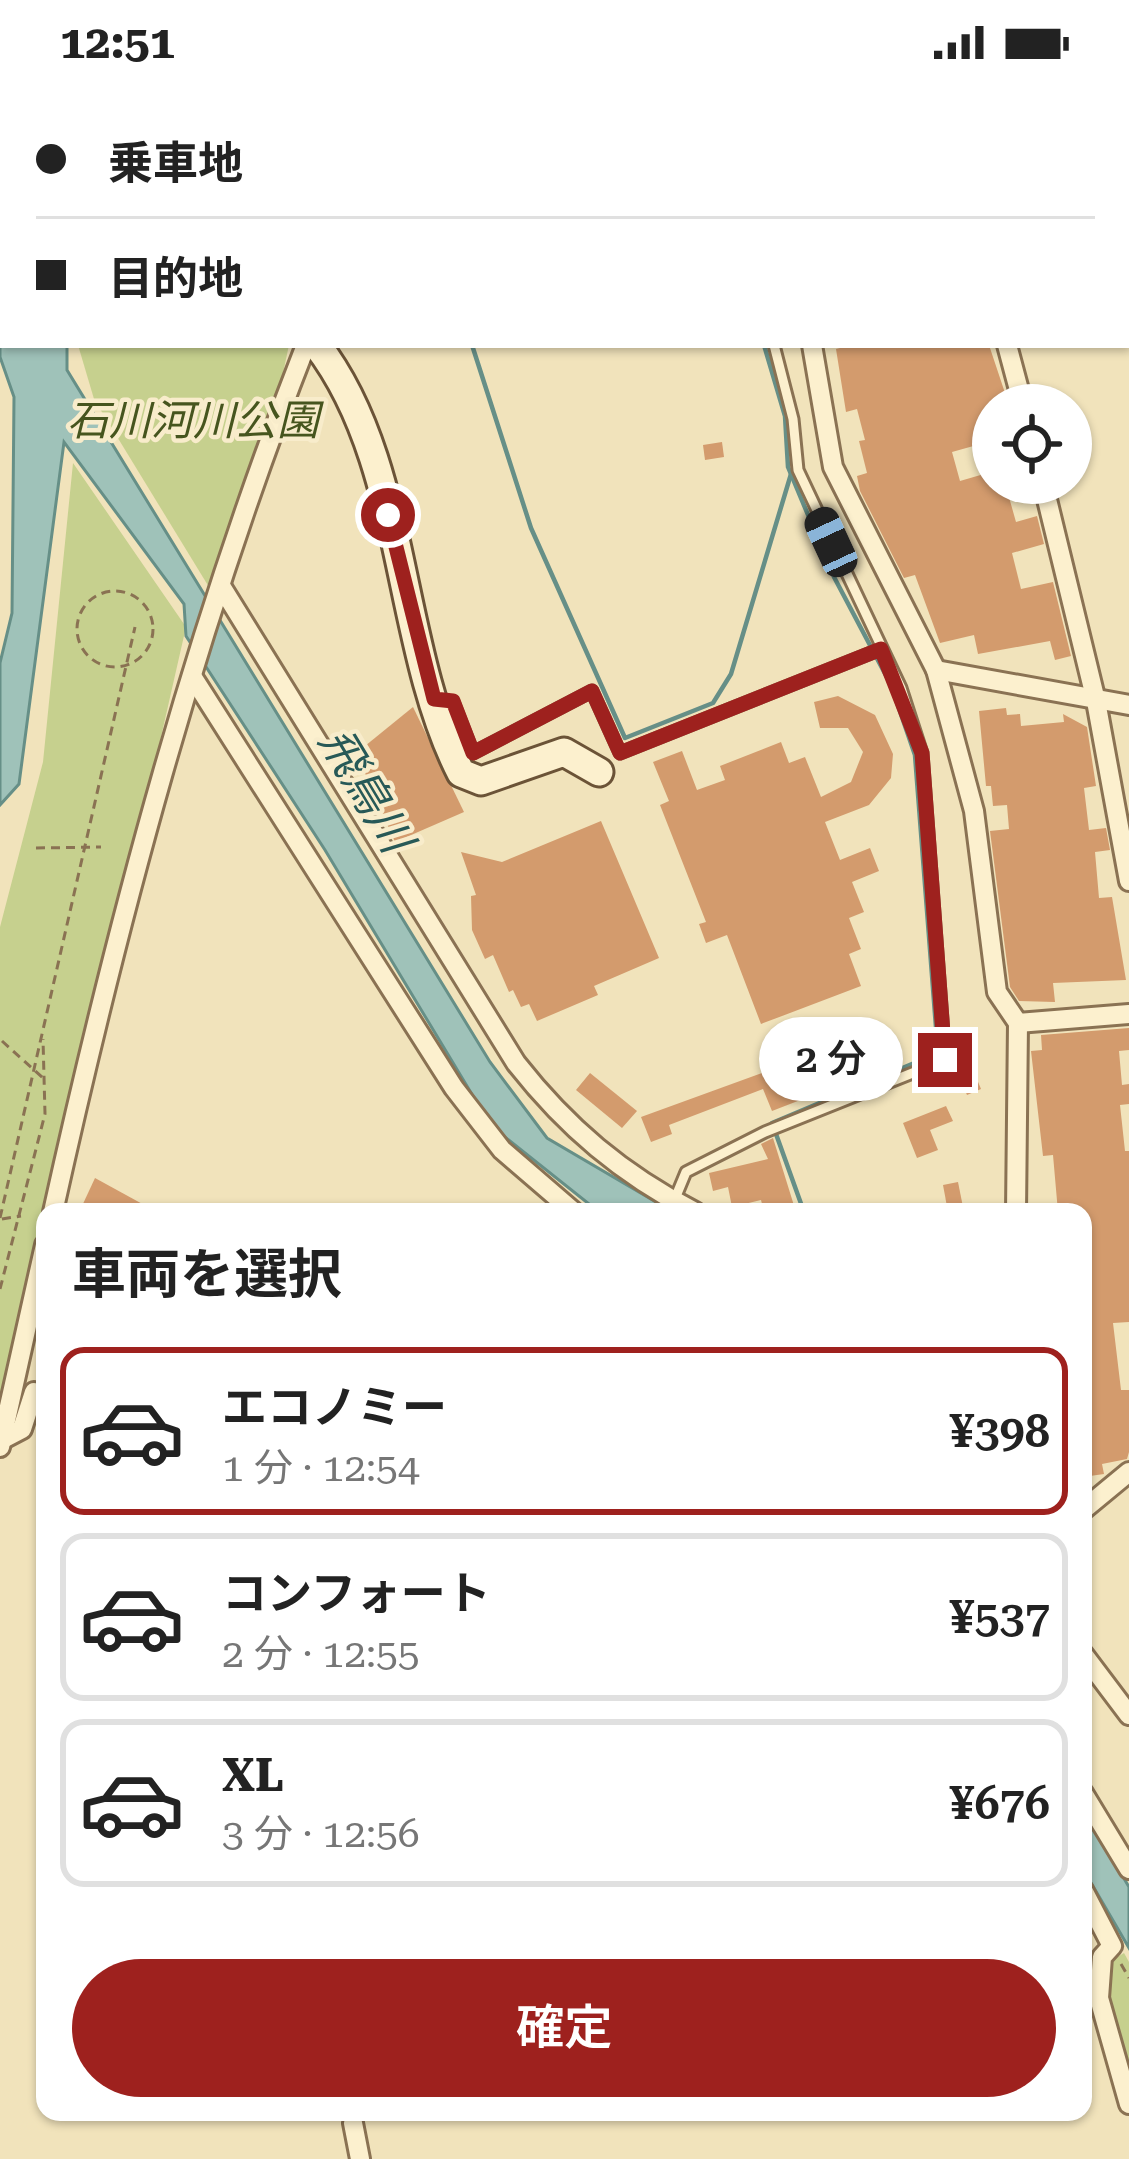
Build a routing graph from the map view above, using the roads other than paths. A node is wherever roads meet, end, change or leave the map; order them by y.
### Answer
1 (305, 348) edge
2 (318, 348) edge
3 (775, 348) edge
4 (813, 348) edge
5 (1008, 348) edge
6 (1017, 384) edge
7 (1048, 504) edge
8 (218, 595) junction
9 (881, 649) junction
10 (936, 670) junction
11 (191, 676) junction
12 (434, 699) junction
13 (1096, 701) junction
14 (1129, 705) edge
15 (610, 762) junction
16 (1129, 881) edge
17 (1129, 1014) edge
18 (1018, 1023) junction
19 (674, 1201) junction
20 (54, 1203) edge
21 (564, 1203) edge
22 (678, 1203) edge
23 (1016, 1203) edge
24 (36, 1286) edge
25 (36, 1392) edge
26 (1, 1443) edge
27 (1129, 1472) edge
28 (1092, 1503) edge
29 (1092, 1666) edge
30 (1129, 1715) edge
31 (1092, 1807) edge
32 (1129, 1868) edge
33 (1092, 1907) edge
34 (1129, 2104) edge
35 (353, 2123) road end
36 (360, 2159) edge

1 - 8 street
2 - 12 street
3 - 9 lane
4 - 10 street
5 - 6 street
7 - 13 street
8 - 11 street
8 - 19 street
9 - 15 lane
9 - 19 lane
10 - 13 street
10 - 18 street
11 - 20 street
11 - 21 street
12 - 15 street
12 - 15 lane
13 - 14 street
13 - 16 street
17 - 18 street
18 - 23 street
19 - 22 street
24 - 26 street
25 - 26 street
27 - 28 street
29 - 30 street
31 - 32 street
33 - 34 street
35 - 36 street

